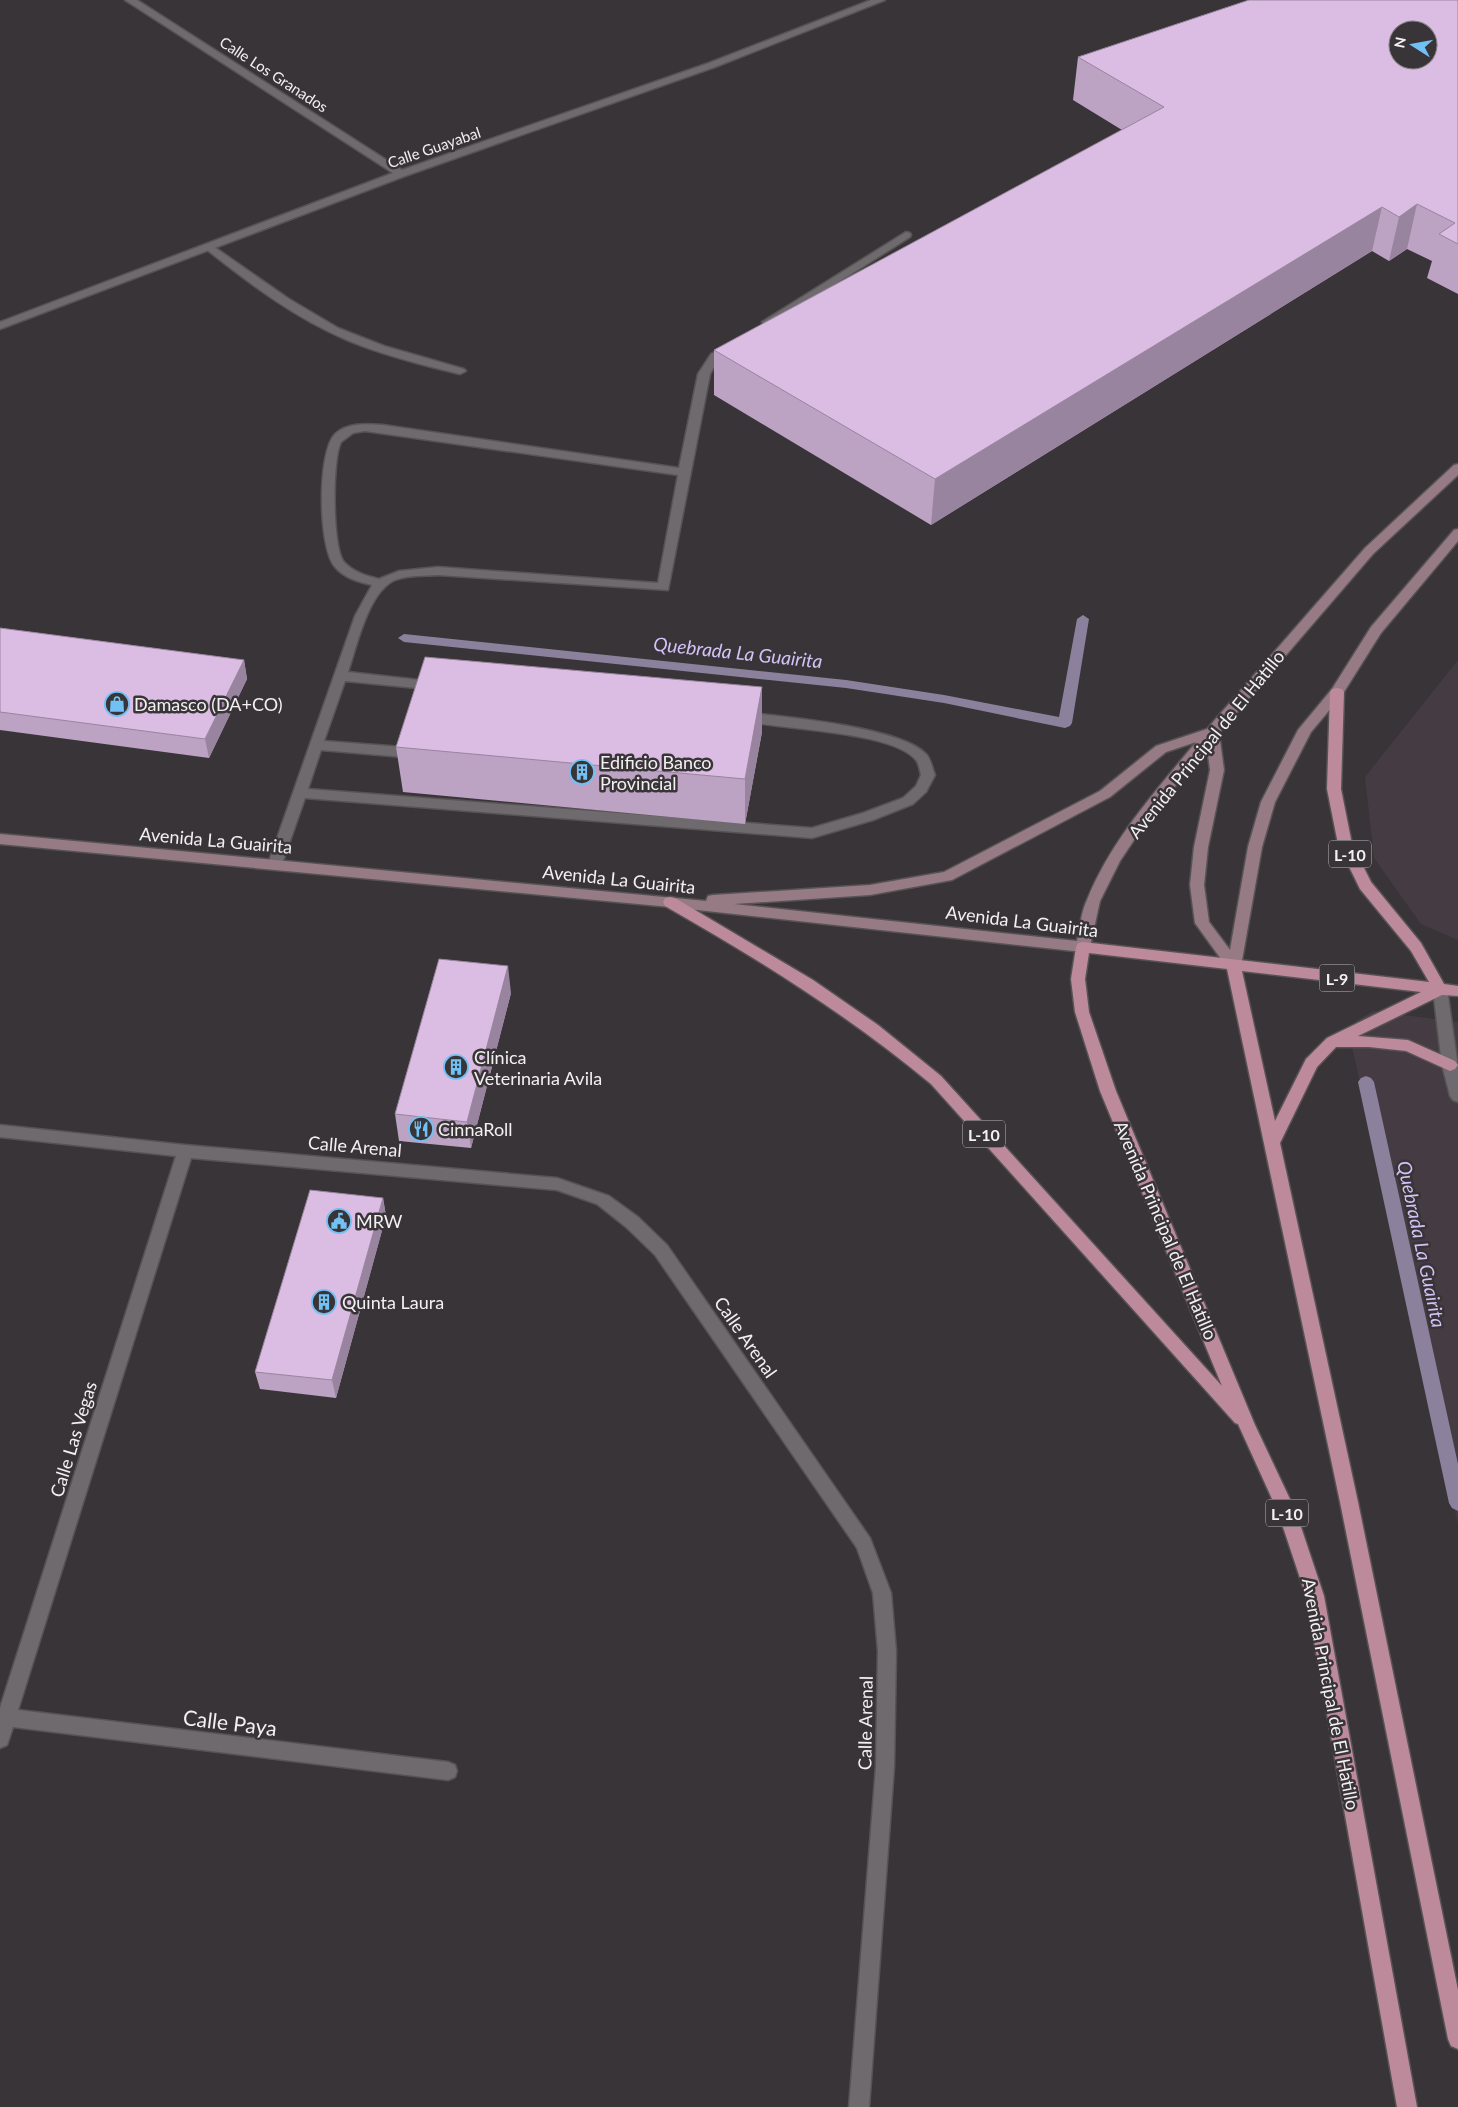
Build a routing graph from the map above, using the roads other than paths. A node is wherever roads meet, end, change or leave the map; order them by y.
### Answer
1 (130, 0) edge
2 (880, 0) edge
3 (401, 174) junction
4 (906, 235) dead end
5 (210, 247) junction
6 (0, 326) edge
7 (758, 329) edge
8 (741, 339) edge
9 (460, 371) dead end
10 (1458, 468) edge
11 (684, 472) junction
12 (1458, 534) edge
13 (379, 583) junction
14 (341, 676) junction
15 (448, 687) edge
16 (1337, 692) junction
17 (731, 715) edge
18 (1212, 732) junction
19 (317, 745) junction
20 (415, 753) edge
21 (300, 793) junction
22 (0, 839) edge
23 (275, 864) junction
24 (670, 902) junction
25 (1083, 947) junction
26 (1234, 966) junction
27 (1440, 990) junction
28 (1458, 991) edge
29 (1332, 1042) junction
30 (1450, 1066) junction
31 (1458, 1096) edge
32 (0, 1131) edge
33 (1272, 1143) junction
34 (185, 1151) junction
35 (1247, 1425) junction
36 (4, 1717) edge
37 (0, 1739) edge
38 (448, 1772) dead end
39 (1458, 2039) edge
40 (859, 2107) edge
41 (1407, 2107) edge

1 - 3 street, Calle Los Granados
2 - 3 street, Calle Guayabal
3 - 5 street, Calle Guayabal
4 - 7 street
5 - 6 street, Calle Guayabal
5 - 9 street
8 - 11 street
10 - 18 main road, Avenida Principal de El Hatillo / L-10
11 - 13 street
11 - 13 street
12 - 16 main road
13 - 14 street
14 - 15 street
14 - 19 street
16 - 26 main road
16 - 27 main road, L-10
17 - 21 street
18 - 24 main road
18 - 25 main road, Avenida Principal de El Hatillo / L-10
18 - 26 main road
19 - 20 street
19 - 21 street
21 - 23 street
22 - 23 main road, Avenida La Guairita
23 - 24 main road, Avenida La Guairita
24 - 25 main road, Avenida La Guairita
24 - 35 main road, L-10
25 - 26 main road, Avenida La Guairita / L-9
25 - 35 main road, Avenida Principal de El Hatillo / L-10
26 - 27 main road, L-9
26 - 33 main road
27 - 28 main road, L-9
27 - 29 main road, L-9
27 - 30 street
29 - 30 main road
29 - 33 main road, L-9
30 - 31 street
32 - 34 street, Calle Arenal
33 - 39 main road
34 - 36 street, Calle Las Vegas
34 - 40 street, Calle Arenal
35 - 41 main road, Avenida Principal de El Hatillo / L-10
36 - 37 street, Calle Las Vegas
36 - 38 street, Calle Paya

